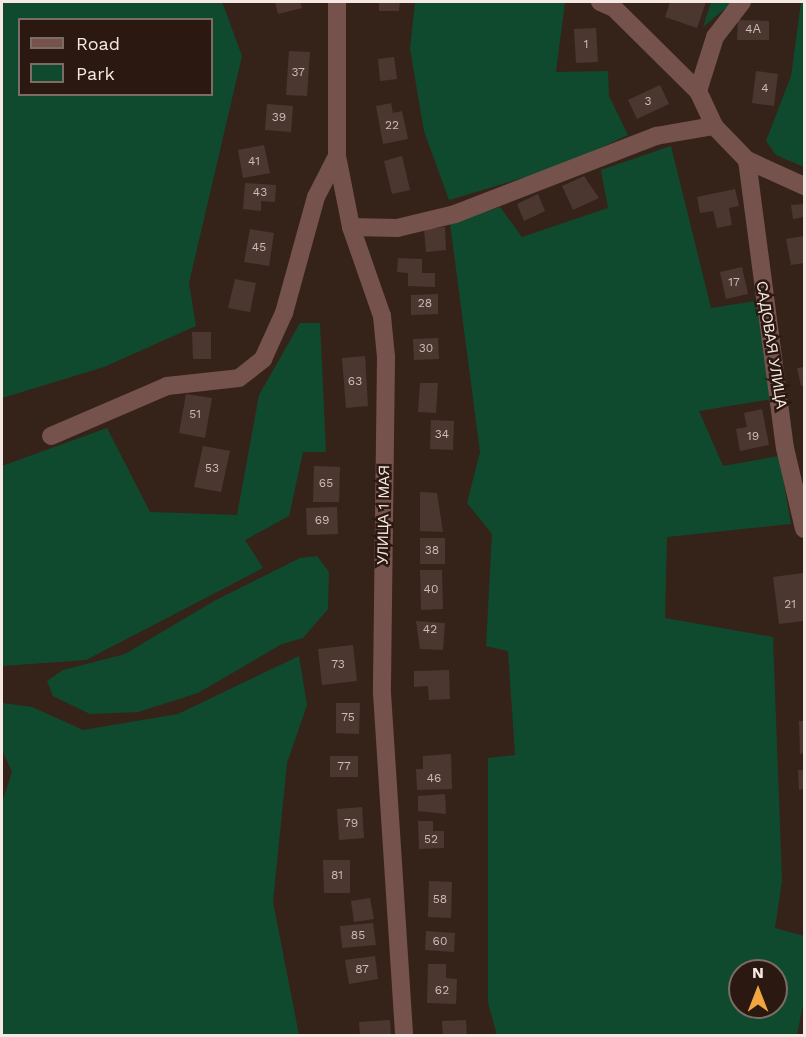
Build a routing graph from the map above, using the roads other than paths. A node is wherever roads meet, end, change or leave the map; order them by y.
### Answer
1 (337, 2) edge
2 (600, 2) edge
3 (742, 2) edge
4 (698, 90) junction
5 (714, 126) junction
6 (337, 156) junction
7 (747, 160) junction
8 (804, 186) edge
9 (351, 226) junction
10 (51, 436) dead end
11 (804, 529) edge
12 (404, 1035) edge

1 - 6 street, УЛИЦА 1 МАЯ
2 - 4 street
3 - 4 street
4 - 5 street
5 - 7 street
5 - 9 street
6 - 9 street, УЛИЦА 1 МАЯ
6 - 10 street
7 - 8 street
7 - 11 street, САДОВАЯ УЛИЦА
9 - 12 street, УЛИЦА 1 МАЯ

